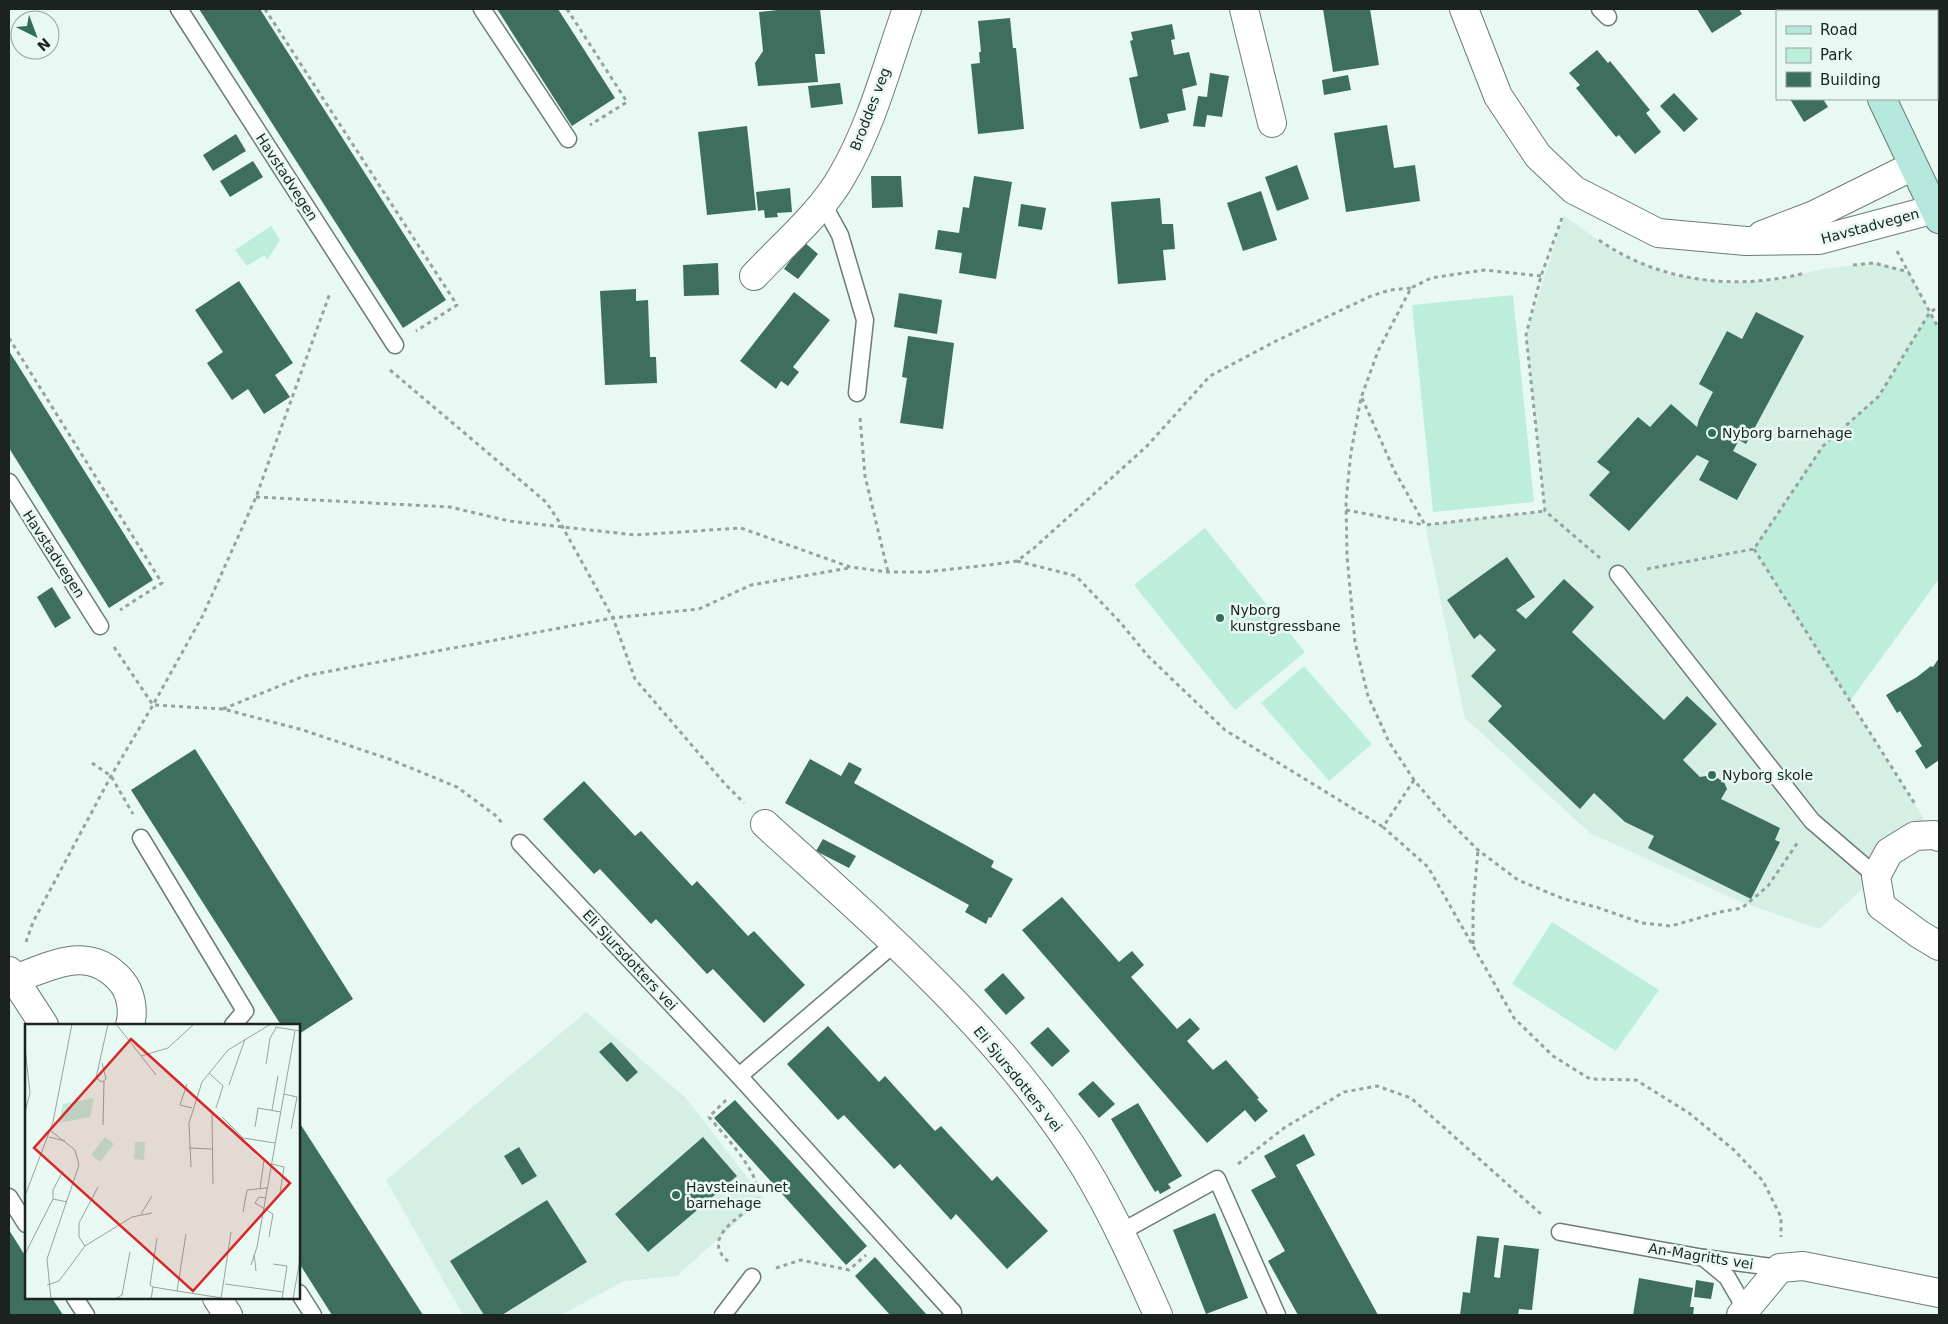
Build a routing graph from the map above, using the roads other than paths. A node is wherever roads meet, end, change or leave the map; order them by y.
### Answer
1 (179, 9) edge
2 (482, 9) edge
3 (907, 9) edge
4 (1244, 9) edge
5 (1464, 9) edge
6 (1882, 100) edge
7 (1272, 123) dead end
8 (568, 139) road end
9 (1913, 166) junction
10 (823, 204) junction
11 (1937, 214) edge
12 (1746, 241) junction
13 (754, 276) dead end
14 (395, 344) road end
15 (857, 393) road end
16 (9, 482) edge
17 (1618, 574) road end
18 (99, 625) road end
19 (765, 824) road end
20 (1937, 836) edge
21 (141, 838) road end
22 (520, 843) road end
23 (1876, 876) junction
24 (894, 943) junction
25 (1939, 946) edge
26 (10, 977) edge
27 (43, 1024) edge
28 (130, 1024) edge
29 (233, 1024) edge
30 (739, 1076) junction
31 (9, 1197) edge
32 (25, 1222) edge
33 (1121, 1232) junction
34 (1560, 1232) road end
35 (1704, 1258) junction
36 (1780, 1268) junction
37 (752, 1277) dead end
38 (1939, 1292) edge
39 (300, 1295) edge
40 (76, 1299) edge
41 (218, 1299) edge
42 (954, 1312) dead end
43 (1743, 1312) edge
44 (86, 1315) edge
45 (228, 1315) edge
46 (313, 1315) edge
47 (723, 1315) edge
48 (1158, 1315) edge
49 (1277, 1315) edge

1 - 14 lane, Havstadvegen
2 - 8 lane
3 - 10 street, Broddes veg
4 - 7 street
5 - 12 street, Havstadvegen
6 - 9 street
9 - 11 street
9 - 12 street, Havstadvegen
10 - 13 street, Broddes veg
10 - 15 lane
11 - 12 street, Havstadvegen
16 - 18 lane, Havstadvegen
17 - 23 lane
19 - 24 street, Eli Sjursdotters vei
20 - 23 street
21 - 29 lane
22 - 30 lane, Eli Sjursdotters vei
23 - 25 street
24 - 30 lane
24 - 33 street, Eli Sjursdotters vei
26 - 27 street
26 - 28 street
30 - 42 lane, Eli Sjursdotters vei
31 - 32 lane
33 - 48 street, Eli Sjursdotters vei
33 - 49 lane
34 - 35 lane, An-Magritts vei
35 - 36 lane, An-Magritts vei
35 - 43 lane
36 - 38 street
36 - 43 street, An-Magritts vei
37 - 47 lane
39 - 46 lane
40 - 44 lane
41 - 45 street

